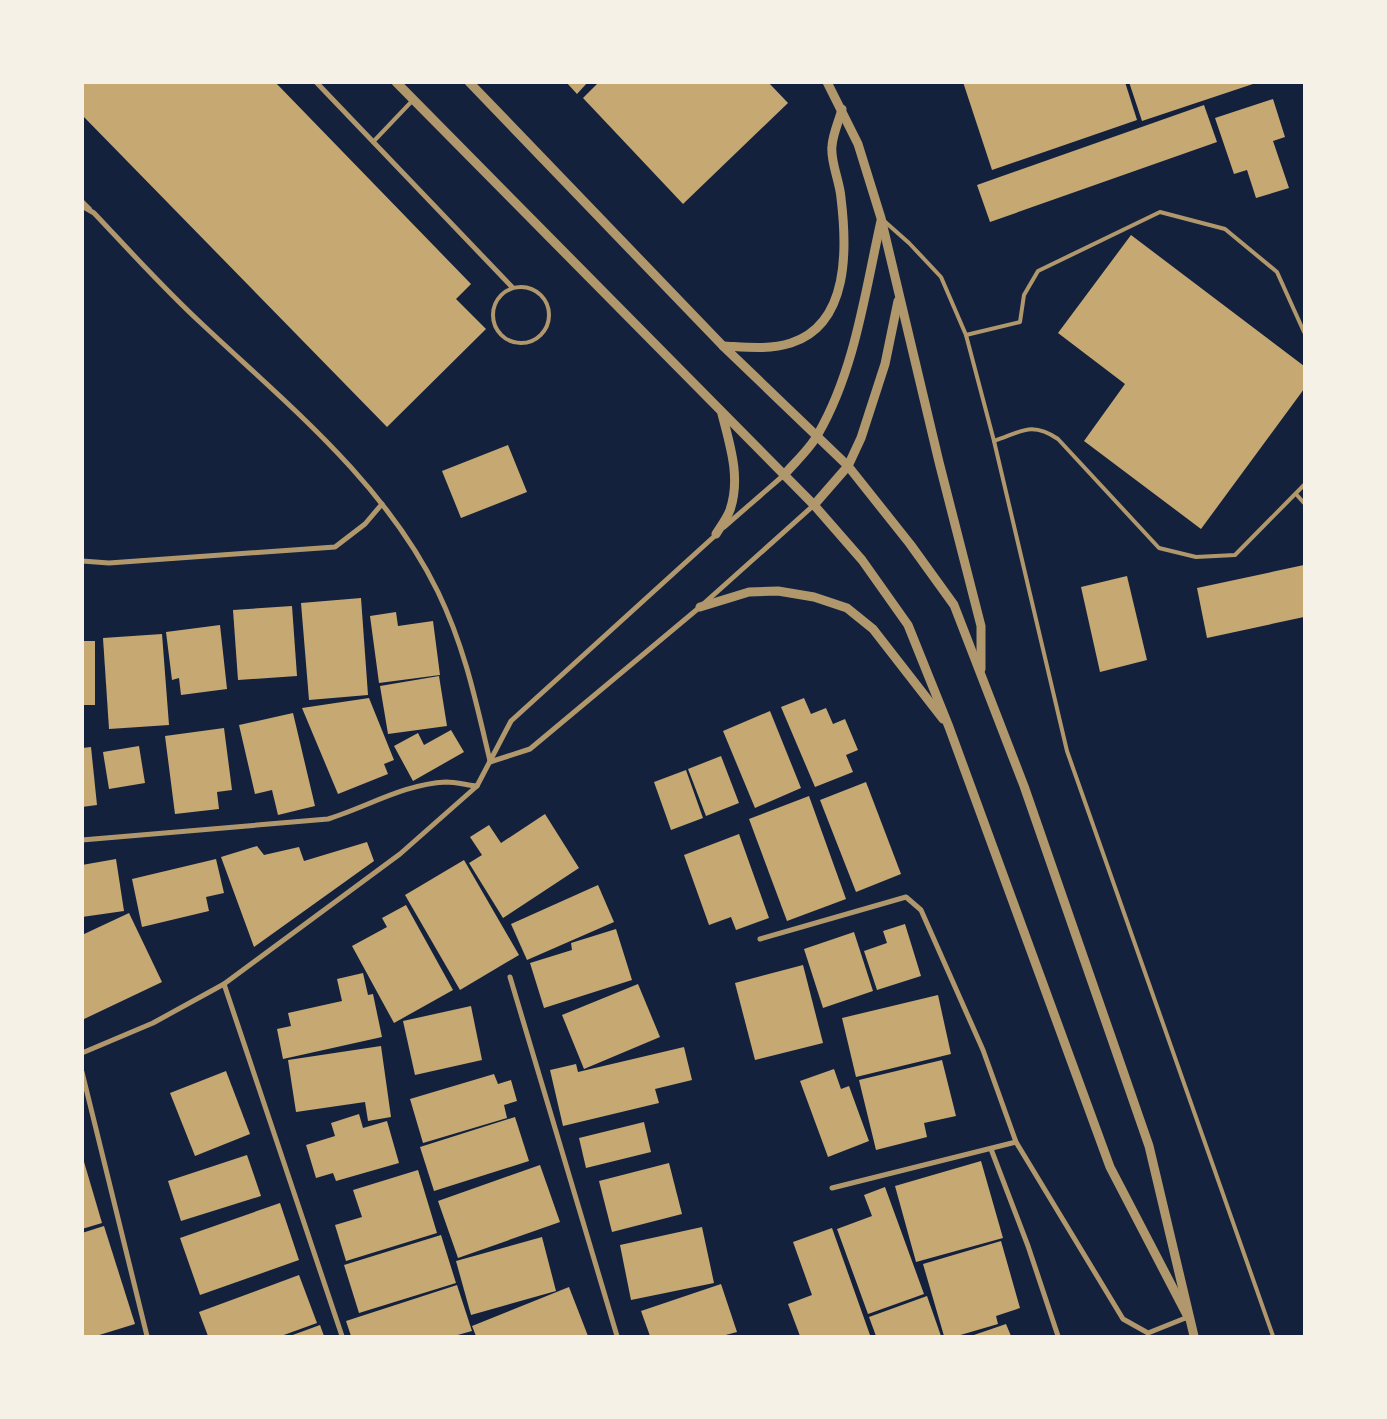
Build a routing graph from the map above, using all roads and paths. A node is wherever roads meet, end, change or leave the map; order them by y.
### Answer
1 (316, 82) edge
2 (396, 82) edge
3 (469, 82) edge
4 (828, 82) edge
5 (413, 100) junction
6 (842, 109) junction
7 (373, 142) junction
8 (82, 201) edge
9 (82, 206) edge
10 (94, 213) junction
11 (881, 218) junction
12 (512, 287) junction
13 (899, 297) junction
14 (1304, 332) edge
15 (966, 335) junction
16 (723, 346) junction
17 (722, 413) junction
18 (817, 436) junction
19 (994, 441) junction
20 (848, 466) junction
21 (784, 476) junction
22 (1304, 485) edge
23 (1296, 494) junction
24 (1304, 503) edge
25 (382, 504) junction
26 (814, 505) junction
27 (716, 534) junction
28 (82, 561) edge
29 (700, 607) junction
30 (981, 676) junction
31 (949, 727) junction
32 (490, 762) junction
33 (477, 786) junction
34 (82, 840) edge
35 (760, 939) dead end
36 (510, 976) dead end
37 (224, 984) junction
38 (82, 1053) edge
39 (82, 1072) edge
40 (1016, 1142) junction
41 (991, 1148) junction
42 (832, 1188) dead end
43 (1188, 1316) junction
44 (147, 1336) edge
45 (342, 1336) edge
46 (617, 1336) edge
47 (1058, 1336) edge
48 (1194, 1336) edge
49 (1273, 1336) edge

1 - 7 street
2 - 5 street
3 - 16 street
4 - 6 street
5 - 7 lane
5 - 17 street
6 - 11 street
6 - 16 street
7 - 12 street
8 - 10 lane
9 - 10 street
10 - 25 street
11 - 13 street
11 - 15 lane
11 - 18 street
12 - 12 lane
13 - 20 street
13 - 30 street
14 - 15 lane
15 - 19 lane
16 - 18 street
17 - 21 street
17 - 27 street
18 - 20 street
18 - 21 street
19 - 23 lane
19 - 49 lane
20 - 26 street
20 - 30 street
21 - 26 street
21 - 27 street
22 - 23 lane
23 - 24 lane
25 - 28 street
25 - 32 street
26 - 29 street
26 - 31 street
27 - 32 street
29 - 31 street
29 - 32 street
30 - 43 street
31 - 43 street
32 - 33 street
33 - 34 street
33 - 37 street
35 - 40 street
36 - 46 street
37 - 38 street
37 - 45 street
39 - 44 street
40 - 41 street
40 - 43 street
41 - 42 street
41 - 47 street
43 - 48 street

